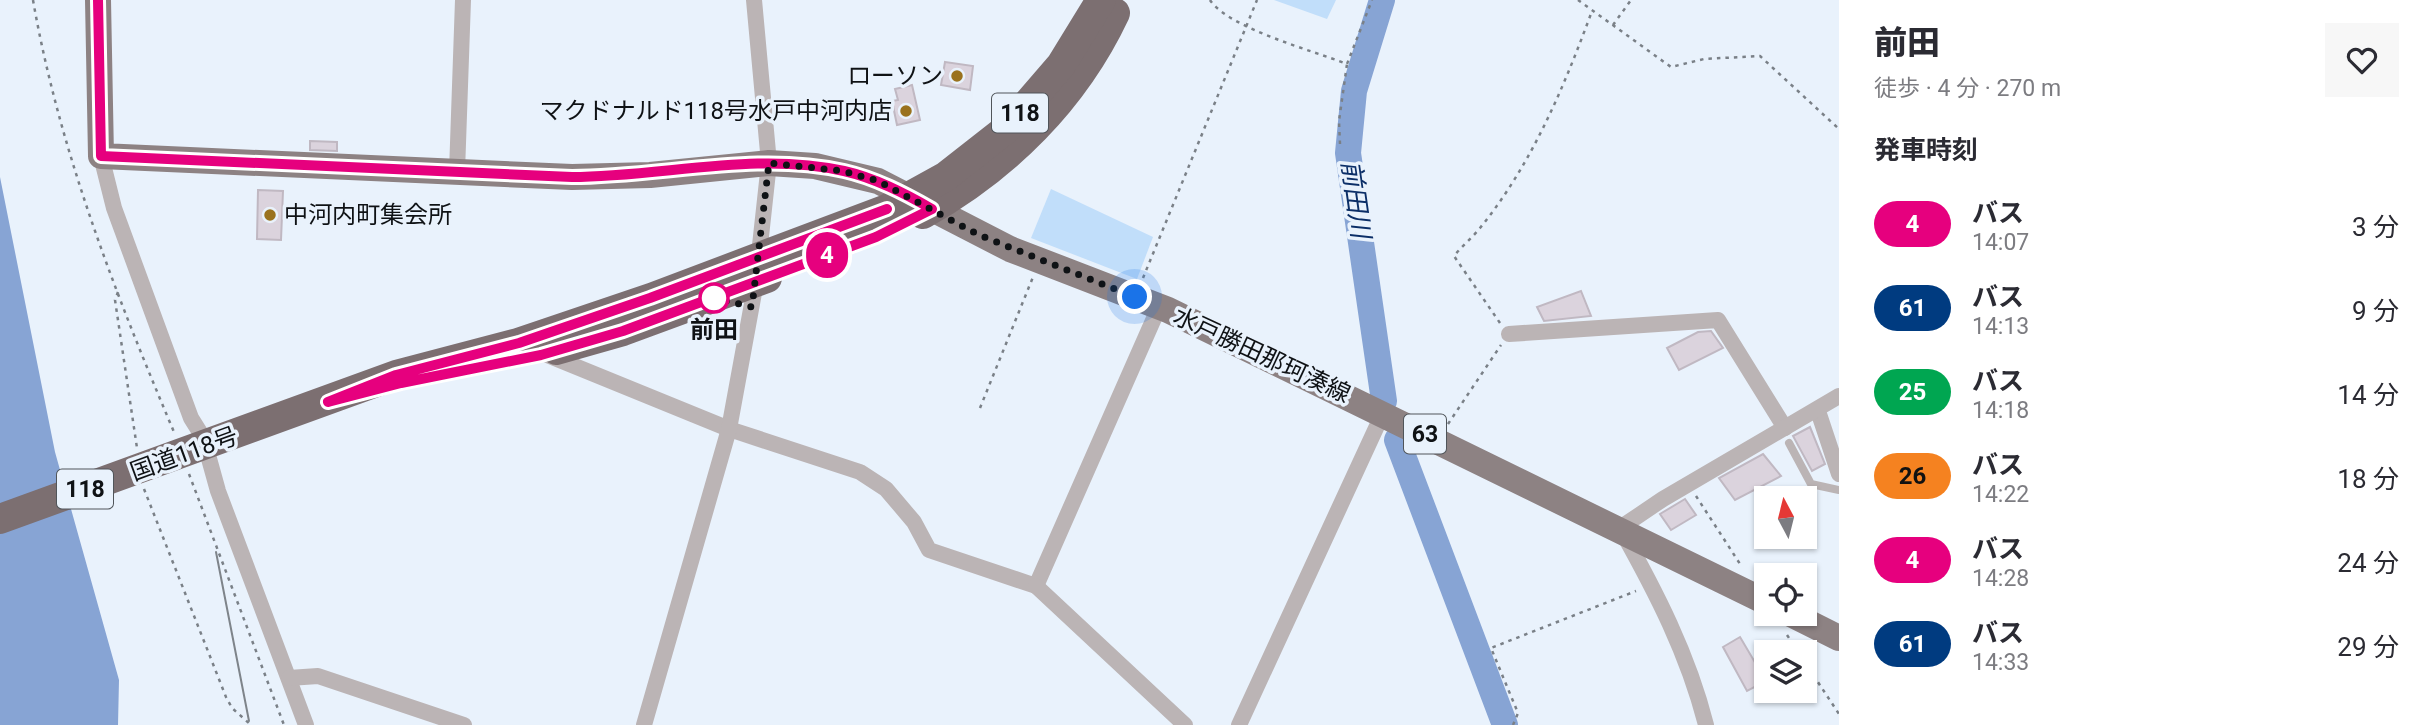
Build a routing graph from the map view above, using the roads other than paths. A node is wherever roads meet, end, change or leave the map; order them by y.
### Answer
1 (98, 0) edge
2 (463, 0) edge
3 (754, 0) edge
4 (1101, 0) edge
5 (1121, 0) edge
6 (101, 156) junction
7 (769, 163) junction
8 (457, 172) junction
9 (922, 203) junction
10 (757, 271) junction
11 (1147, 302) junction
12 (1509, 334) road end
13 (530, 349) junction
14 (1839, 396) edge
15 (1818, 411) junction
16 (1383, 413) junction
17 (729, 429) junction
18 (1787, 435) junction
19 (195, 449) junction
20 (1839, 474) edge
21 (1839, 490) edge
22 (0, 519) edge
23 (1620, 528) junction
24 (1036, 586) junction
25 (1754, 596) edge
26 (1815, 626) edge
27 (1839, 638) edge
28 (289, 678) junction
29 (306, 725) edge
30 (464, 725) edge
31 (644, 725) edge
32 (1185, 725) edge
33 (1239, 725) edge
34 (1706, 725) edge

1 - 6 main road
2 - 8 street
3 - 7 street
4 - 9 highway, 国道118号 / 118
5 - 9 highway, 国道118号 / 118
6 - 8 main road, 水戸勝田那珂湊線 / 63
6 - 19 street
7 - 8 main road, 水戸勝田那珂湊線 / 63
7 - 9 main road, 水戸勝田那珂湊線 / 63
7 - 10 street
9 - 10 highway, 国道118号 / 118
9 - 11 main road, 水戸勝田那珂湊線 / 63
10 - 13 highway, 国道118号 / 118
10 - 17 street
11 - 16 main road, 水戸勝田那珂湊線 / 63
11 - 24 street
12 - 18 street
13 - 17 street
13 - 19 highway, 国道118号 / 118
14 - 15 street
15 - 18 street
15 - 20 street
16 - 23 main road, 水戸勝田那珂湊線 / 63
16 - 33 street
17 - 24 street
17 - 31 street
18 - 21 lane
18 - 23 street
19 - 22 highway, 国道118号 / 118
19 - 28 street
23 - 25 main road, 水戸勝田那珂湊線 / 63
23 - 34 street
24 - 32 street
26 - 27 main road
28 - 29 street
28 - 30 street

